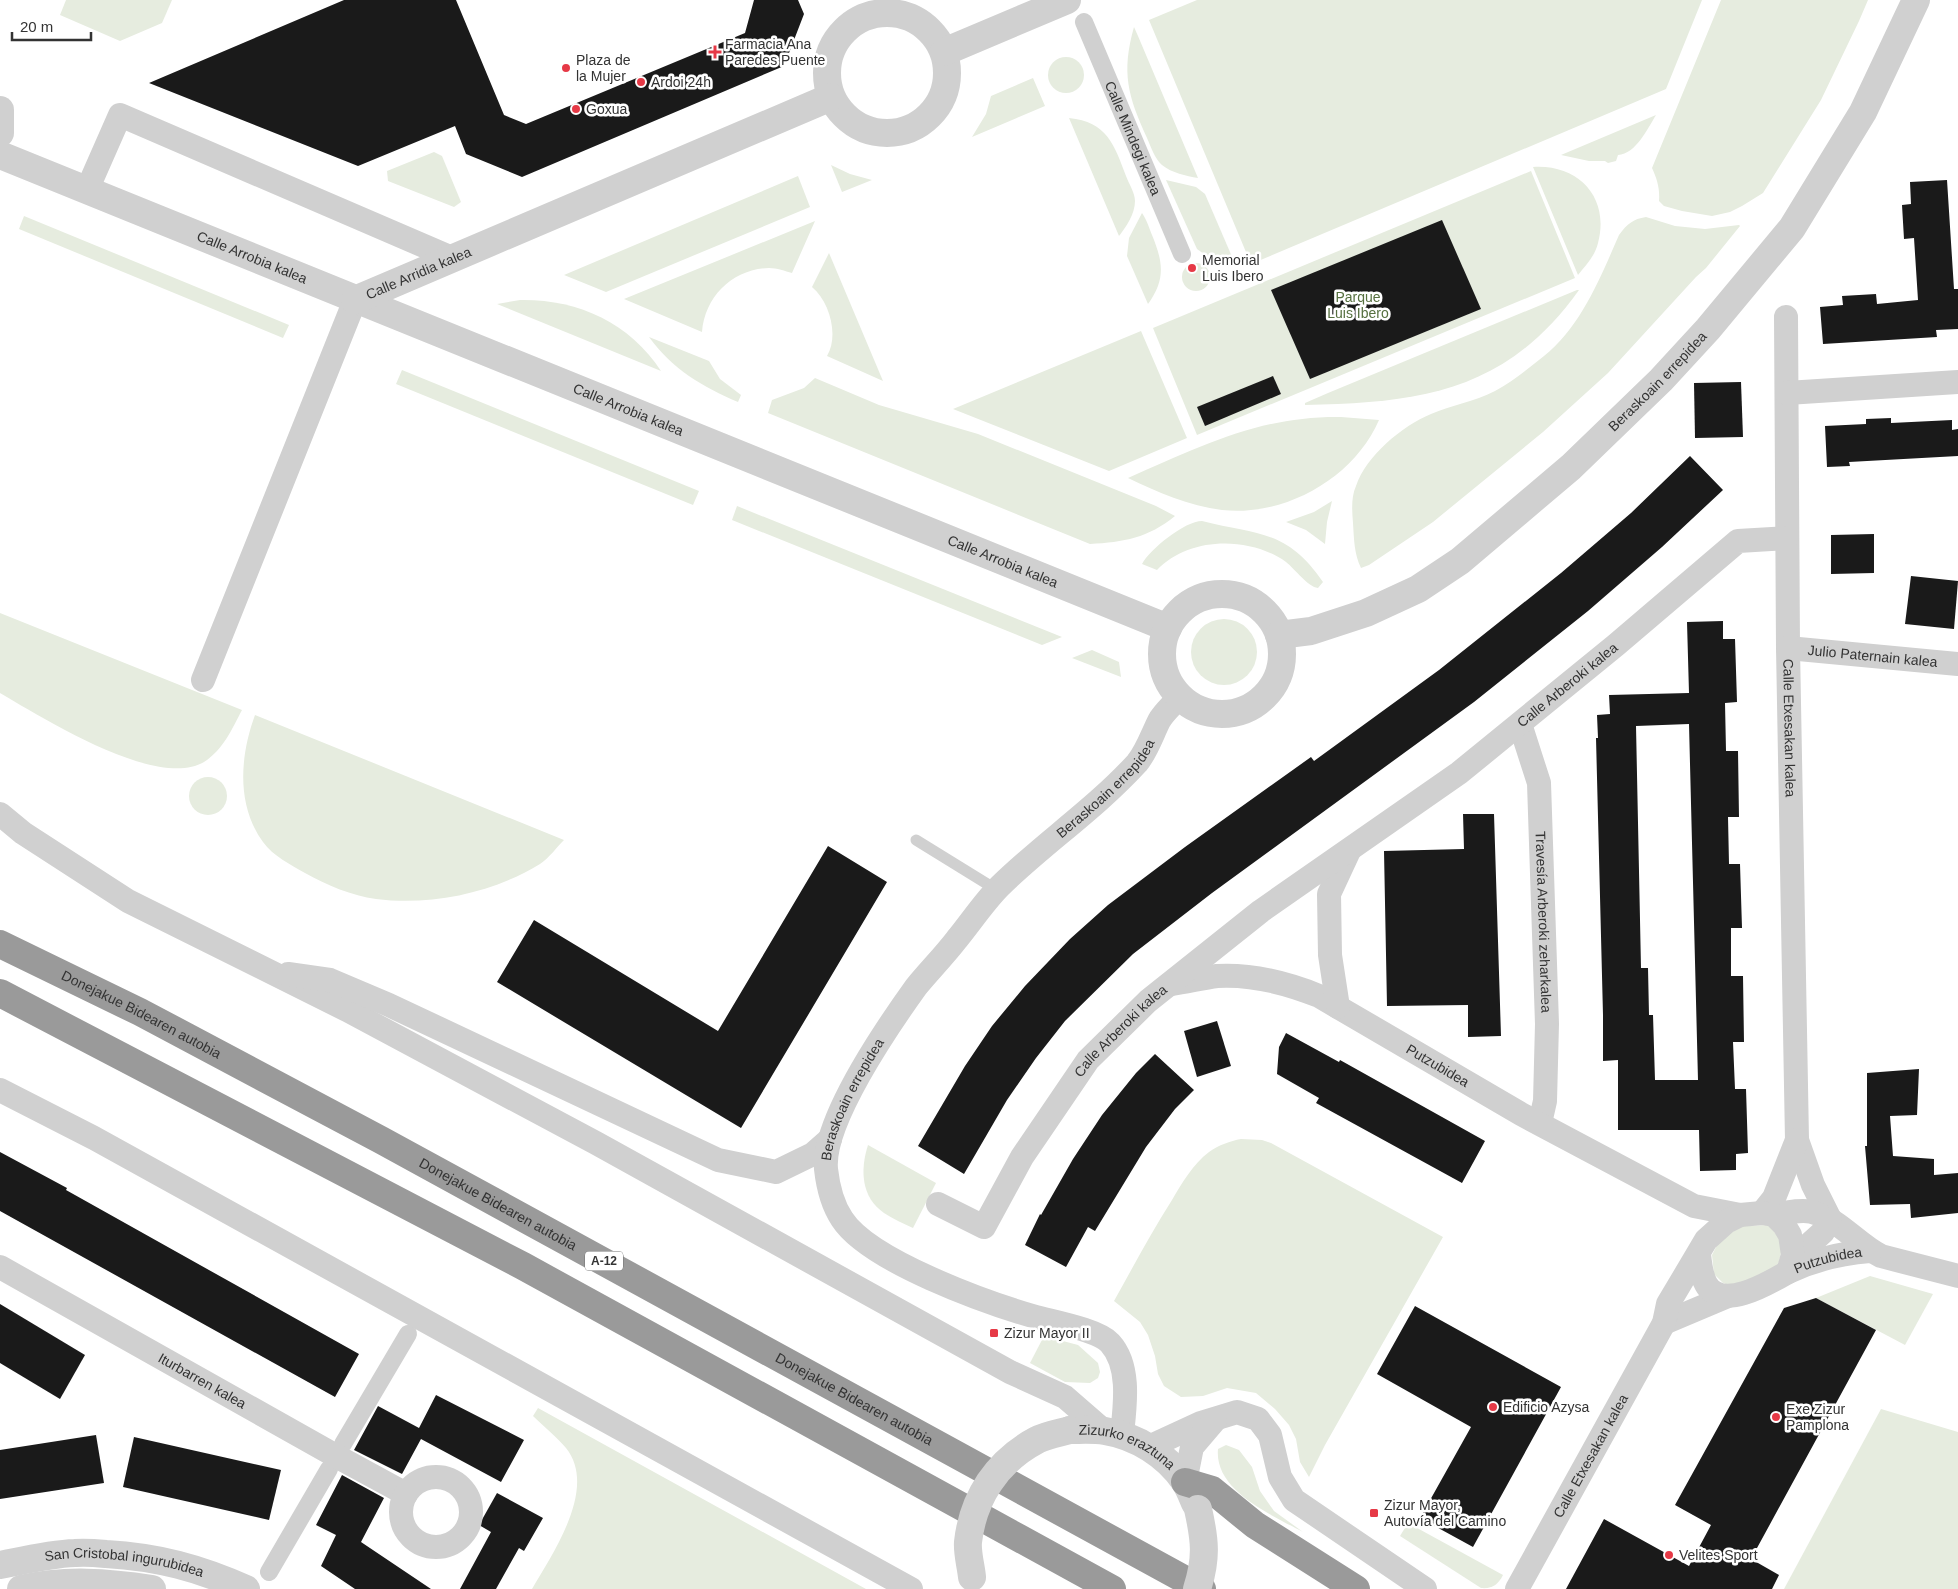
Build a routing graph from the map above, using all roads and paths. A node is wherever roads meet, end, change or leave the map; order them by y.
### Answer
1 (1067, 0) edge
2 (1916, 0) edge
3 (855, 9) edge
4 (1084, 22) dead end
5 (944, 52) junction
6 (831, 97) junction
7 (0, 110) edge
8 (0, 133) edge
9 (0, 155) edge
10 (87, 190) junction
11 (1182, 254) dead end
12 (452, 258) junction
13 (355, 300) junction
14 (1786, 317) dead end
15 (1958, 382) edge
16 (1787, 393) junction
17 (1787, 538) junction
18 (1168, 628) junction
19 (1279, 636) junction
20 (1788, 648) junction
21 (1958, 664) edge
22 (203, 680) dead end
23 (1179, 697) junction
24 (1520, 724) junction
25 (0, 814) edge
26 (916, 840) dead end
27 (1350, 850) junction
28 (997, 890) junction
29 (0, 944) edge
30 (264, 970) junction
31 (1167, 985) junction
32 (0, 993) edge
33 (1338, 1008) junction
34 (0, 1090) edge
35 (1540, 1123) junction
36 (830, 1138) junction
37 (1797, 1140) junction
38 (938, 1204) dead end
39 (1694, 1206) junction
40 (1759, 1214) junction
41 (1830, 1219) junction
42 (1703, 1247) junction
43 (1870, 1251) junction
44 (1790, 1266) junction
45 (0, 1267) edge
46 (1958, 1276) edge
47 (1728, 1296) junction
48 (1664, 1323) junction
49 (408, 1334) dead end
50 (1216, 1418) junction
51 (1112, 1432) junction
52 (343, 1444) dead end
53 (1149, 1447) junction
54 (329, 1469) dead end
55 (1185, 1482) junction
56 (406, 1494) dead end
57 (0, 1565) edge
58 (269, 1572) dead end
59 (974, 1583) edge
60 (21, 1589) edge
61 (152, 1589) edge
62 (246, 1589) edge
63 (911, 1589) edge
64 (1112, 1589) edge
65 (1197, 1589) edge
66 (1202, 1589) edge
67 (1356, 1589) edge
68 (1425, 1589) edge
69 (1517, 1589) edge

1 - 5 street
2 - 19 street, Beraskoain errepidea
3 - 5 street
3 - 6 street
4 - 11 street, Calle Mindegi kalea
5 - 6 street
6 - 12 street, Calle Arridia kalea
7 - 8 street
9 - 10 street, Calle Arrobia kalea
10 - 12 street
10 - 13 street, Calle Arrobia kalea
12 - 13 street, Calle Arridia kalea
13 - 18 street, Calle Arrobia kalea
13 - 22 street, Calle Arridia kalea
14 - 16 street, Calle Etxesakan kalea
15 - 16 street
16 - 17 street, Calle Etxesakan kalea
17 - 20 street, Calle Etxesakan kalea
17 - 24 street, Calle Arberoki kalea
18 - 19 street
18 - 23 street
19 - 23 street
20 - 21 street, Julio Paternain kalea
20 - 37 street, Calle Etxesakan kalea
23 - 28 street, Beraskoain errepidea
24 - 27 street, Calle Arberoki kalea
24 - 35 street, Travesía Arberoki zeharkalea
25 - 30 street
26 - 28 lane
27 - 31 street, Calle Arberoki kalea
27 - 33 street, Calle Arberoki kalea
28 - 36 street, Beraskoain errepidea
29 - 66 highway, Donejakue Bidearen autobia / A-12
30 - 36 street
30 - 51 street
31 - 33 street, Putzubidea
31 - 38 street, Calle Arberoki kalea
32 - 64 highway
33 - 35 street, Putzubidea
34 - 63 street
35 - 39 street, Putzubidea
36 - 51 street, Beraskoain errepidea
37 - 40 street, Calle Etxesakan kalea
37 - 41 street, Calle Etxesakan kalea
39 - 40 street, Putzubidea
39 - 42 street
40 - 41 street, Putzubidea
40 - 42 street
40 - 44 street
41 - 43 street, Putzubidea
41 - 44 street, Putzubidea
42 - 47 street
42 - 48 street, Calle Etxesakan kalea
43 - 44 street, Putzubidea
43 - 46 street, Putzubidea
44 - 47 street
45 - 56 street, Iturbarren kalea
47 - 48 street
48 - 69 street, Calle Etxesakan kalea
49 - 52 street
50 - 53 street
50 - 55 street
50 - 68 street
51 - 53 street, Zizurko eraztuna
51 - 59 street, Zizurko eraztuna, bridge
53 - 55 street, Zizurko eraztuna
54 - 58 street
55 - 65 street, Zizurko eraztuna, bridge
55 - 67 highway
57 - 62 street, San Cristobal ingurubidea
60 - 61 street, San Cristobal ingurubidea

